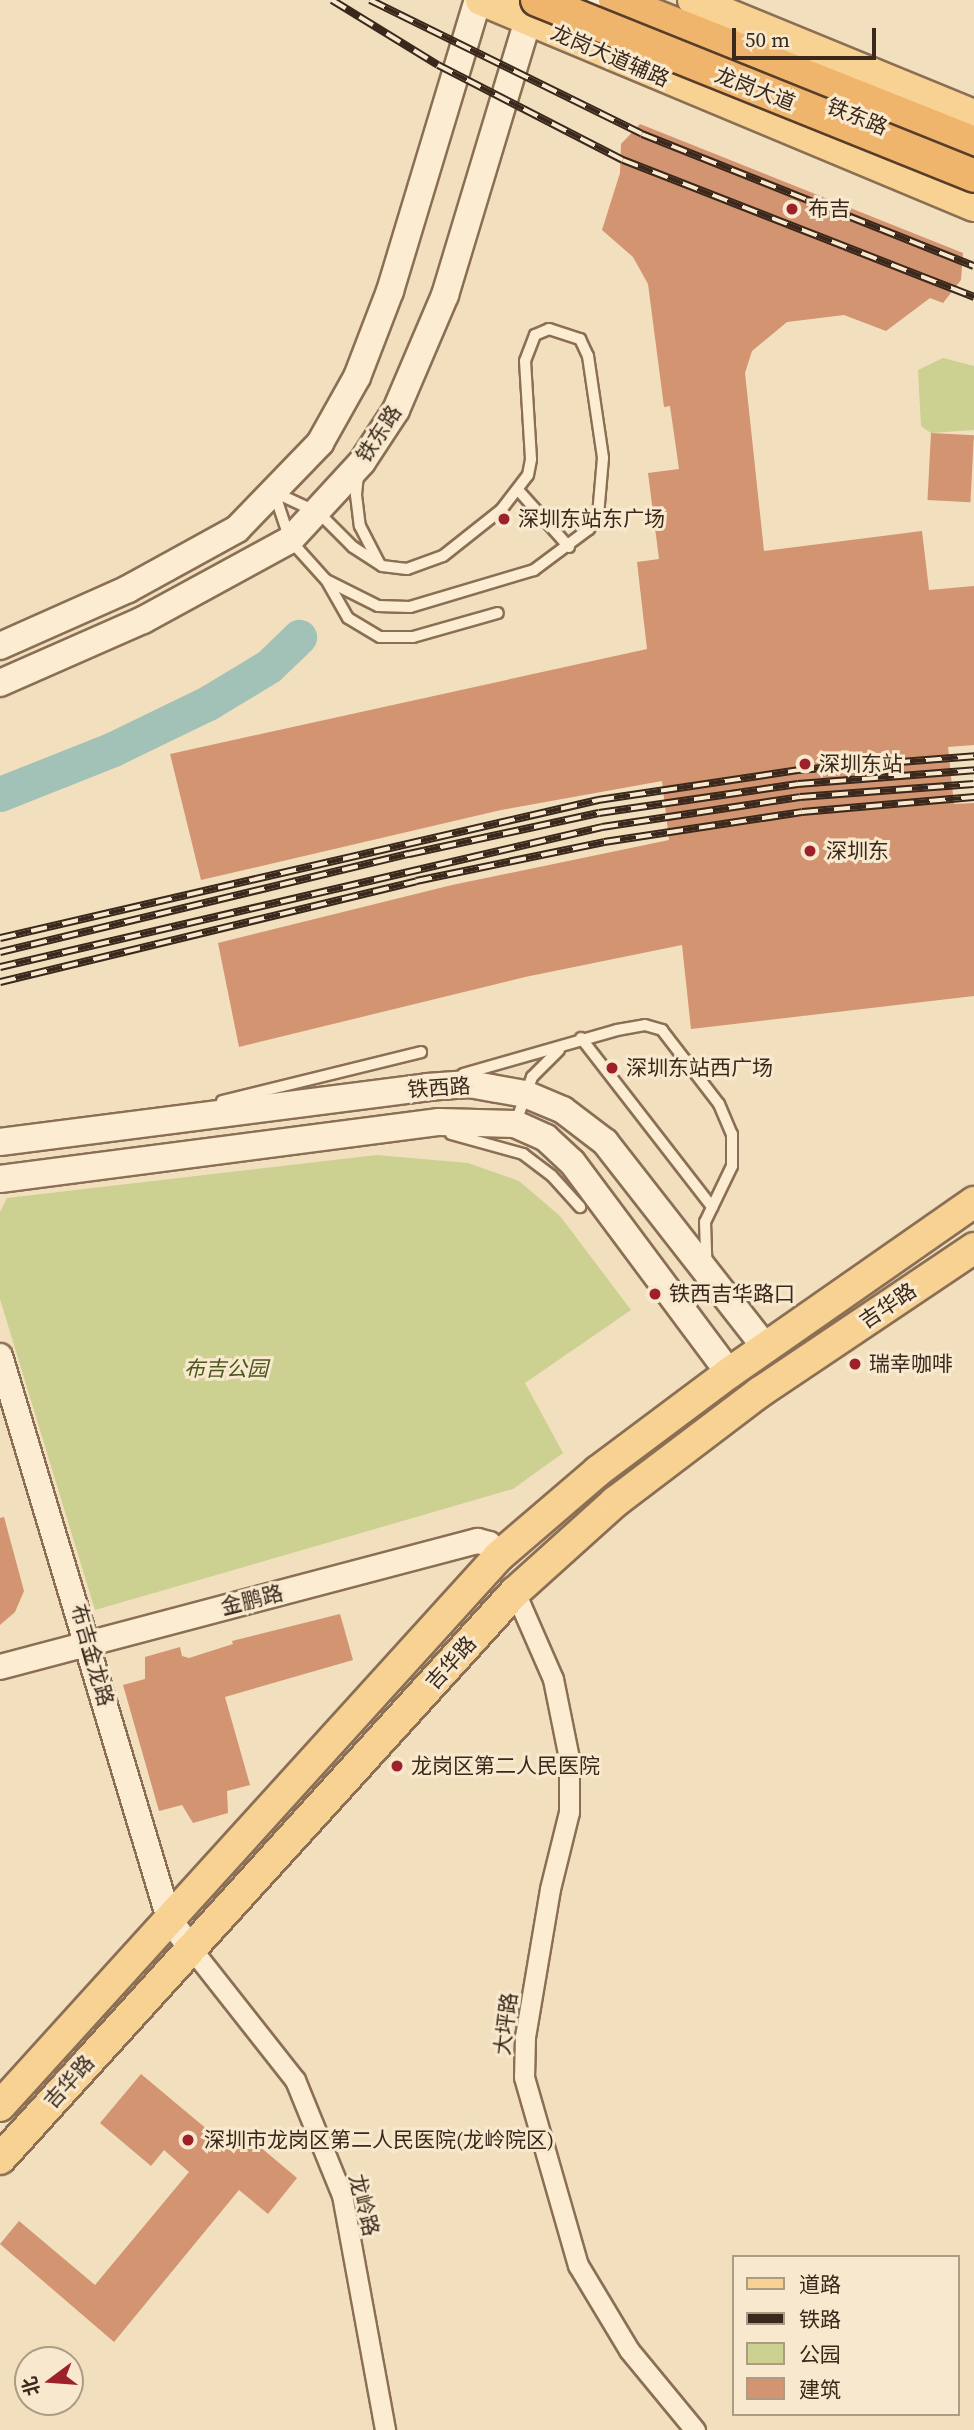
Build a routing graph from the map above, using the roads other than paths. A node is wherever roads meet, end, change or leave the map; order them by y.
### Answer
1 (480, 0) edge
2 (586, 0) edge
3 (615, 0) edge
4 (693, 0) edge
5 (533, 7) edge
6 (974, 115) edge
7 (974, 143) edge
8 (974, 165) edge
9 (974, 176) edge
10 (974, 206) edge
11 (362, 462) junction
12 (519, 491) junction
13 (274, 492) junction
14 (319, 513) junction
15 (290, 540) junction
16 (569, 547) junction
17 (382, 566) junction
18 (326, 580) junction
19 (498, 613) dead end
20 (0, 646) edge
21 (0, 683) edge
22 (581, 1038) junction
23 (421, 1052) dead end
24 (393, 1091) junction
25 (524, 1094) junction
26 (123, 1124) junction
27 (515, 1124) junction
28 (402, 1127) junction
29 (0, 1142) edge
30 (0, 1180) edge
31 (974, 1202) edge
32 (712, 1207) junction
33 (580, 1208) dead end
34 (931, 1232) junction
35 (968, 1257) edge
36 (712, 1279) junction
37 (765, 1348) junction
38 (0, 1356) edge
39 (729, 1373) junction
40 (499, 1556) junction
41 (515, 1592) junction
42 (89, 1642) junction
43 (0, 1667) edge
44 (169, 1919) junction
45 (191, 1948) junction
46 (0, 2106) edge
47 (0, 2159) edge
48 (385, 2430) edge
49 (695, 2430) edge

1 - 5 main road, 龙岗大道辅路
1 - 13 main road
2 - 8 main road, 铁东路
3 - 7 highway, 龙岗大道
4 - 6 main road
5 - 9 highway, 龙岗大道, bridge
5 - 10 main road, 龙岗大道辅路
5 - 11 main road, 铁东路
11 - 14 main road, 铁东路
11 - 17 lane
12 - 16 lane
12 - 16 lane
12 - 17 lane
13 - 14 lane
13 - 15 lane
13 - 20 main road
14 - 15 main road, 铁东路
14 - 17 lane
15 - 18 lane
15 - 21 main road, 铁东路
16 - 18 lane
18 - 19 lane
22 - 24 lane
22 - 25 lane
22 - 32 lane
22 - 32 lane
23 - 26 lane
24 - 25 main road, 铁西路
24 - 26 main road, 铁西路
25 - 27 lane
25 - 36 main road, 铁西路
26 - 29 main road, 铁西路
27 - 28 main road, 铁西路
27 - 39 main road, 铁西路
28 - 30 main road, 铁西路
28 - 33 lane
31 - 34 main road, 吉华路
32 - 36 lane
34 - 35 street
34 - 37 main road, 吉华路
35 - 41 main road, 吉华路
36 - 37 main road, 铁西路
37 - 39 main road, 吉华路
38 - 42 street, 布吉金龙路
39 - 40 main road, 吉华路
40 - 42 street, 金鹏路
40 - 44 main road, 吉华路
41 - 45 main road, 吉华路
41 - 49 street, 大坪路
42 - 43 street, 金鹏路
42 - 44 street, 布吉金龙路
44 - 45 street, 布吉金龙路
44 - 46 main road, 吉华路
45 - 47 main road, 吉华路
45 - 48 street, 龙岭路

